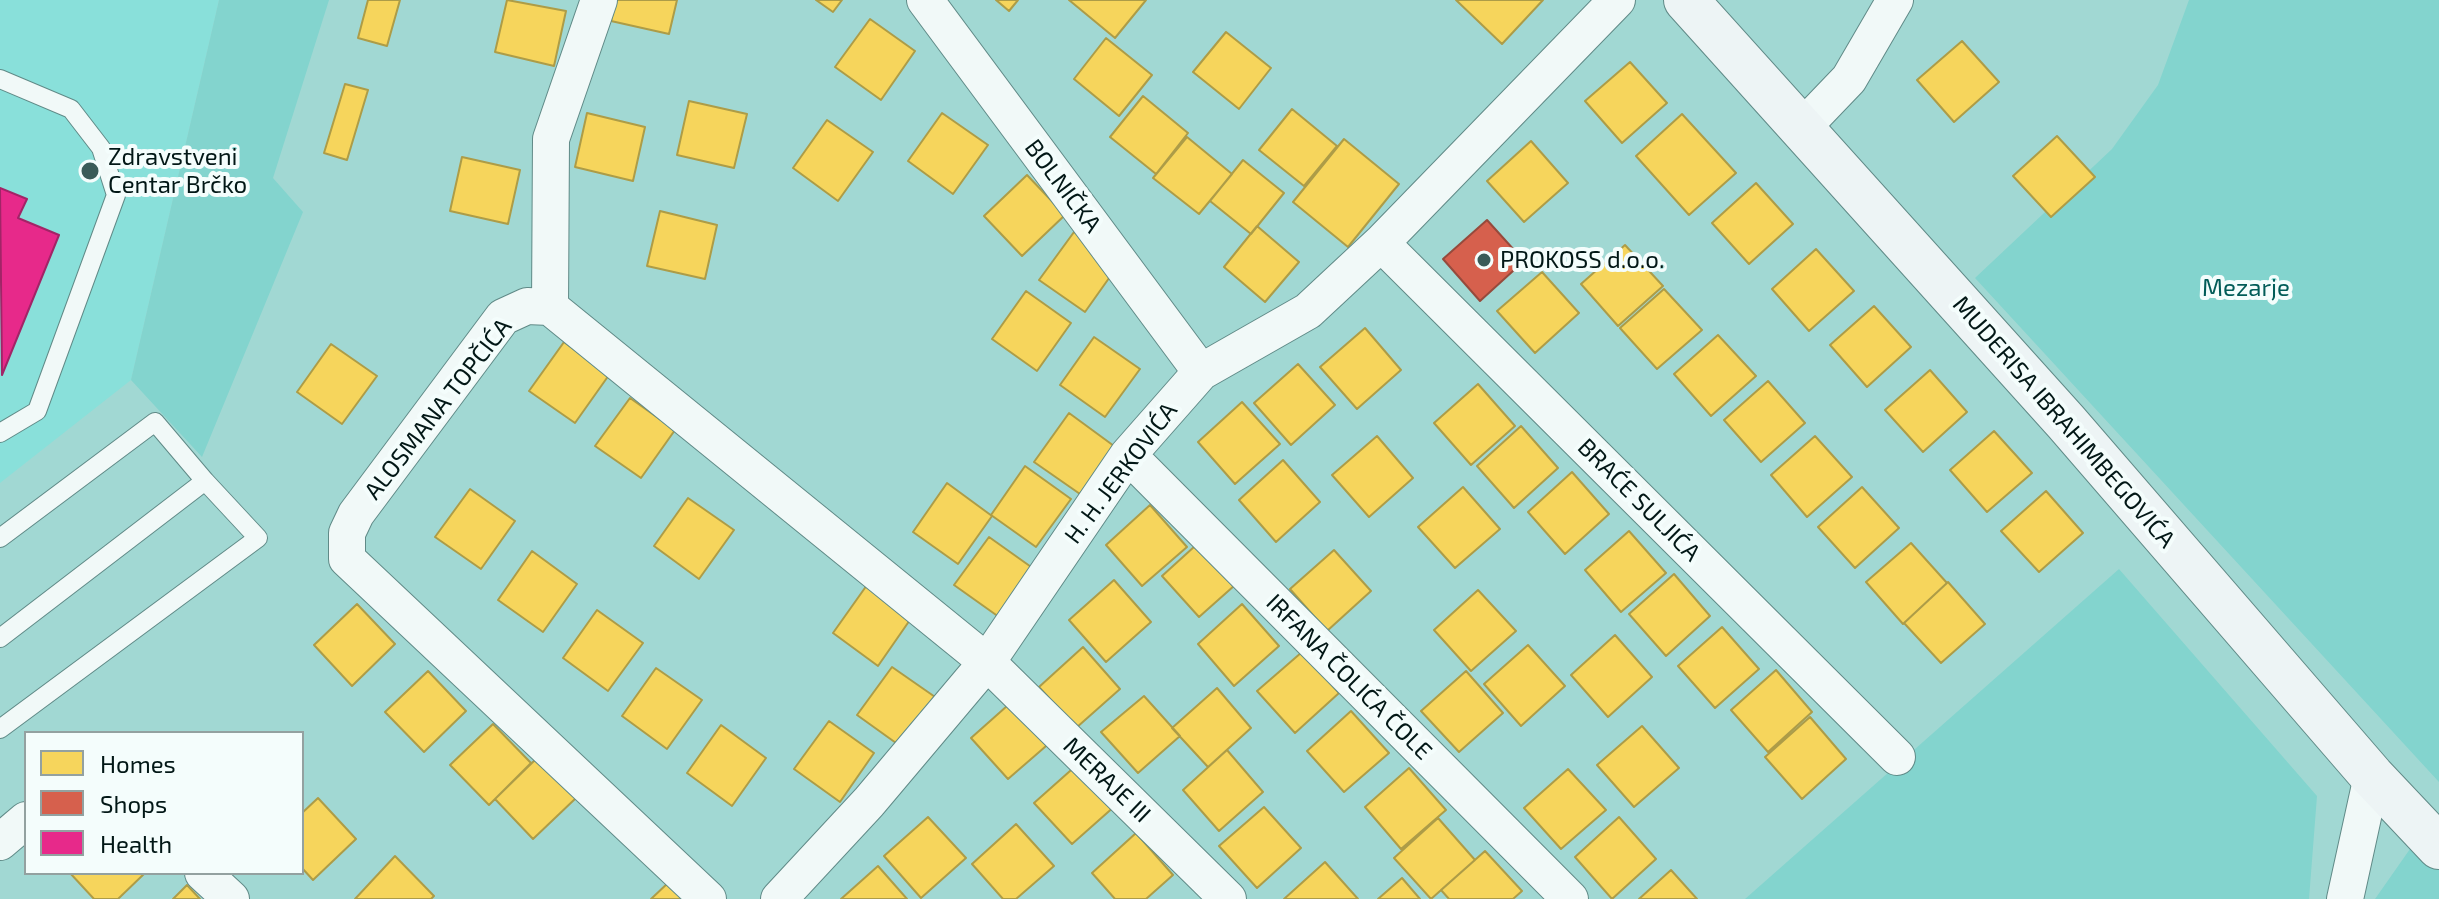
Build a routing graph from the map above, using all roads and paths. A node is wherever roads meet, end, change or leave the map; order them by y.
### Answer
1 (599, 0) edge
2 (925, 0) edge
3 (1617, 0) edge
4 (1686, 0) edge
5 (1895, 0) edge
6 (0, 79) edge
7 (1802, 128) junction
8 (1381, 243) junction
9 (550, 307) junction
10 (1201, 372) junction
11 (0, 433) edge
12 (1128, 455) junction
13 (205, 481) junction
14 (2, 530) edge
15 (0, 638) edge
16 (987, 662) junction
17 (0, 729) edge
18 (1897, 757) dead end
19 (2372, 776) junction
20 (24, 822) edge
21 (0, 842) edge
22 (2439, 847) edge
23 (205, 875) edge
24 (231, 899) edge
25 (708, 899) edge
26 (779, 899) edge
27 (1228, 899) edge
28 (1570, 899) edge
29 (2345, 899) edge

1 - 9 street
2 - 10 street, BOLNIČKA
3 - 8 street, H. H. JERKOVIĆA
4 - 7 main road, MUDERISA IBRAHIMBEGOVIĆA
5 - 7 street
6 - 11 lane
7 - 19 main road, MUDERISA IBRAHIMBEGOVIĆA
8 - 10 street, H. H. JERKOVIĆA
8 - 18 street, BRAĆE SULJIĆA
9 - 16 street
9 - 25 street, ALOSMANA TOPČIĆA
10 - 12 street, H. H. JERKOVIĆA
12 - 16 street, H. H. JERKOVIĆA
12 - 28 street, IRFANA ČOLIĆA ČOLE
13 - 14 lane
13 - 15 lane
13 - 17 lane
16 - 26 street, H. H. JERKOVIĆA
16 - 27 street, MERAJE III
19 - 22 main road, MUDERISA IBRAHIMBEGOVIĆA
19 - 29 street
20 - 21 street
23 - 24 street

